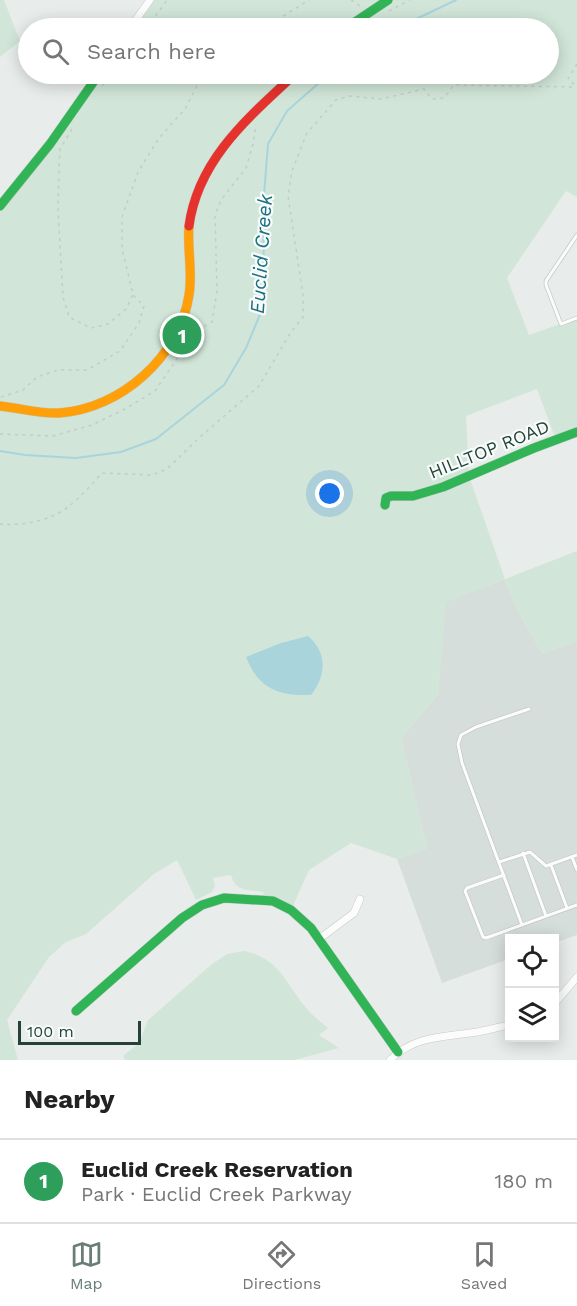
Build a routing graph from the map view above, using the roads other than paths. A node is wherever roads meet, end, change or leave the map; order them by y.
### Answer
1 (150, 0) edge
2 (388, 0) edge
3 (137, 18) edge
4 (361, 18) edge
5 (92, 84) edge
6 (284, 84) edge
7 (0, 206) edge
8 (577, 235) edge
9 (577, 318) edge
10 (0, 406) edge
11 (577, 432) edge
12 (385, 505) dead end
13 (529, 709) dead end
14 (523, 854) junction
15 (577, 855) edge
16 (572, 857) junction
17 (499, 862) junction
18 (551, 865) junction
19 (577, 870) edge
20 (504, 875) junction
21 (360, 899) dead end
22 (577, 905) edge
23 (567, 908) junction
24 (546, 916) junction
25 (522, 925) junction
26 (319, 939) junction
27 (577, 977) edge
28 (559, 999) edge
29 (76, 1011) dead end
30 (505, 1026) edge
31 (398, 1052) junction
32 (390, 1060) edge

1 - 3 street
2 - 4 street
5 - 7 street
6 - 10 street
8 - 9 lane
11 - 12 street, HILLTOP ROAD
13 - 17 lane
14 - 17 lane
14 - 18 lane
14 - 24 lane
15 - 16 lane
16 - 18 lane
16 - 19 lane
17 - 20 lane
18 - 23 lane
20 - 25 lane
20 - 25 lane
21 - 26 street
22 - 23 lane
23 - 24 lane
24 - 25 lane
26 - 29 street
26 - 31 street
27 - 28 street
30 - 31 street
31 - 32 street

